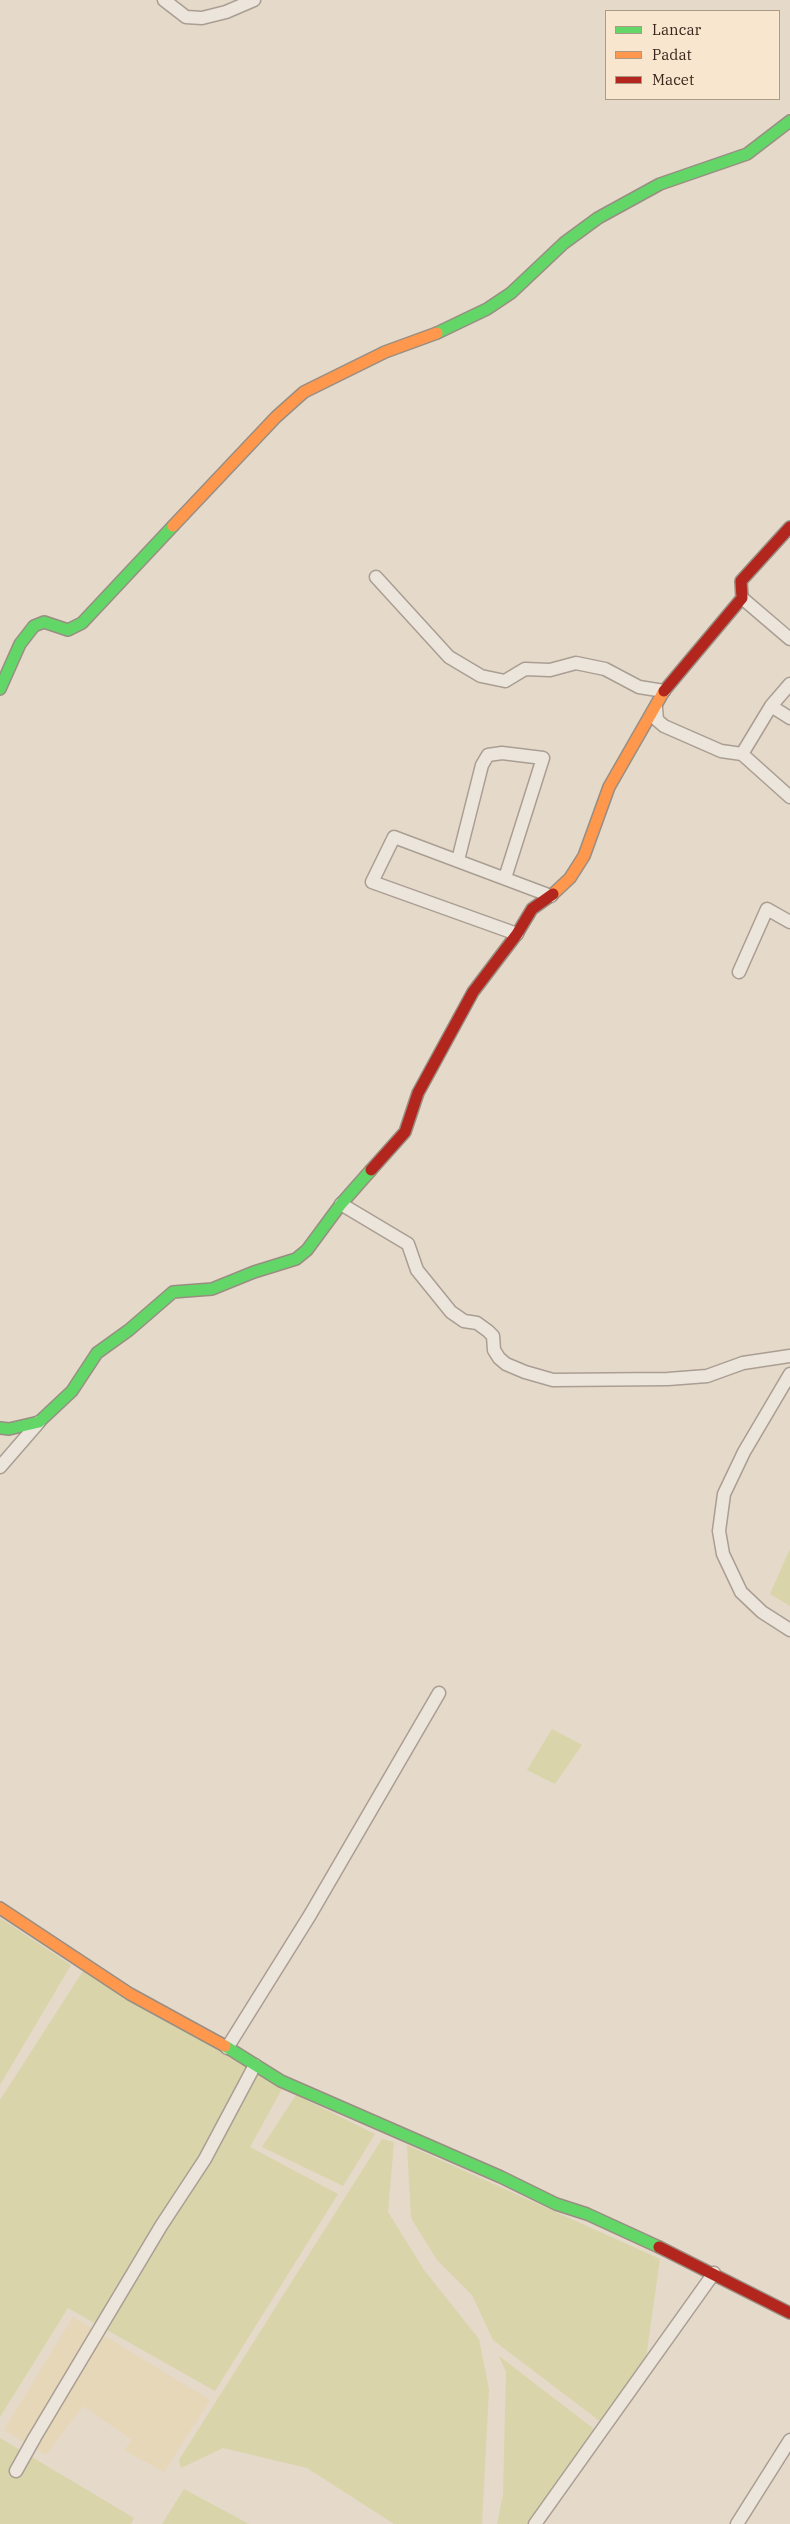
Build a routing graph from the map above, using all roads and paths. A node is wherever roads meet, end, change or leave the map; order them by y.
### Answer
1 (164, 0) edge
2 (254, 0) edge
3 (790, 121) edge
4 (790, 526) edge
5 (376, 577) dead end
6 (742, 598) junction
7 (790, 639) edge
8 (790, 684) edge
9 (0, 689) edge
10 (664, 691) junction
11 (771, 706) junction
12 (656, 708) junction
13 (790, 718) edge
14 (742, 754) junction
15 (790, 797) edge
16 (458, 860) junction
17 (505, 878) junction
18 (551, 896) junction
19 (790, 922) edge
20 (517, 934) junction
21 (738, 972) dead end
22 (341, 1204) junction
23 (790, 1356) edge
24 (790, 1374) edge
25 (39, 1422) junction
26 (0, 1428) edge
27 (0, 1467) edge
28 (790, 1630) edge
29 (439, 1693) dead end
30 (0, 1908) edge
31 (227, 2048) junction
32 (255, 2065) junction
33 (714, 2273) junction
34 (790, 2313) edge
35 (790, 2440) edge
36 (16, 2471) dead end
37 (535, 2524) edge
38 (737, 2524) edge

1 - 2 street
3 - 9 street
4 - 6 street
5 - 10 street
6 - 7 street
6 - 10 street
8 - 11 street
10 - 12 street
11 - 13 street
11 - 14 street
12 - 14 street
12 - 18 street
14 - 15 street
16 - 17 street
16 - 17 street
16 - 20 street
17 - 18 street
18 - 20 street
19 - 21 street
20 - 22 street
22 - 23 street
22 - 25 street
24 - 28 street
25 - 26 street
25 - 27 street
29 - 31 street
30 - 31 street
31 - 32 street
32 - 33 street
32 - 36 street
33 - 34 street
33 - 37 street
35 - 38 street

